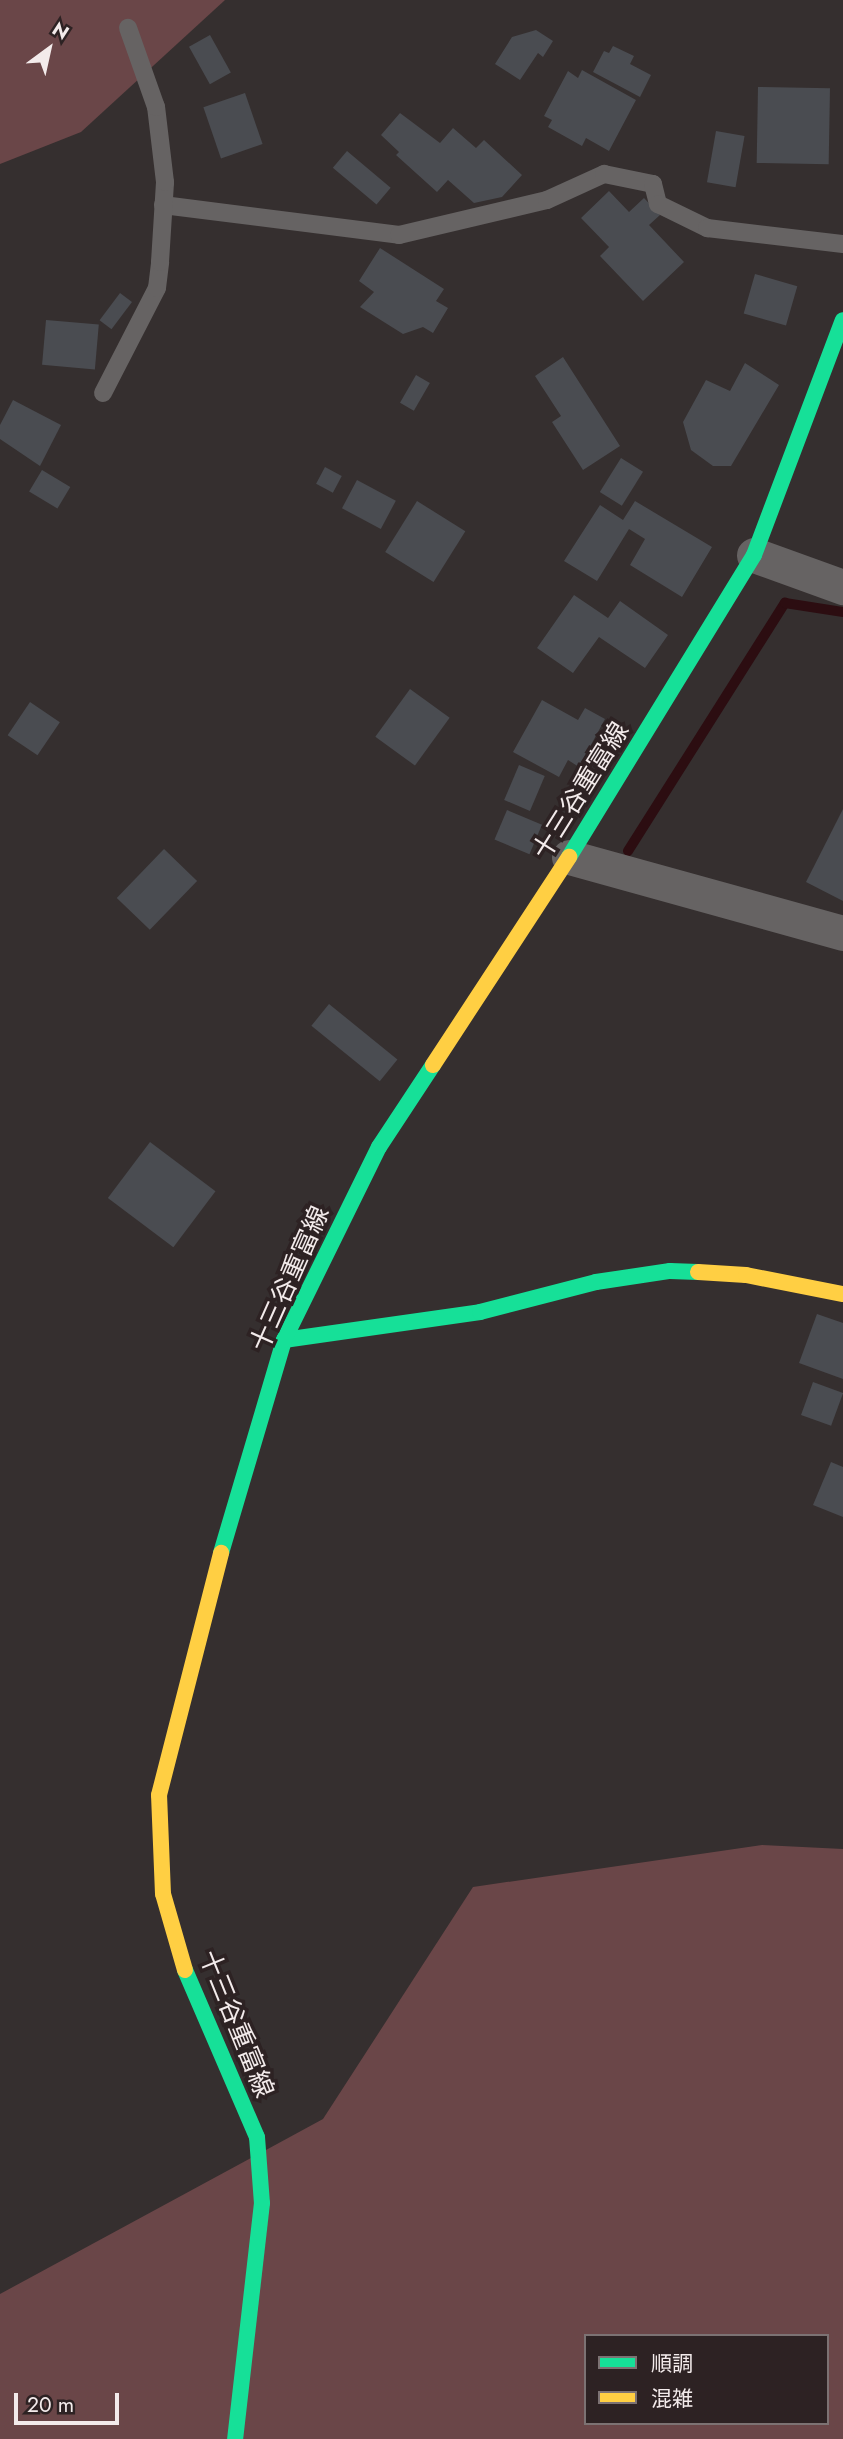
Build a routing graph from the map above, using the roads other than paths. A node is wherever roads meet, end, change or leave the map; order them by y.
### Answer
1 (128, 27) dead end
2 (163, 205) junction
3 (843, 244) edge
4 (843, 320) edge
5 (103, 393) dead end
6 (754, 555) junction
7 (843, 587) edge
8 (569, 858) junction
9 (843, 933) edge
10 (843, 1294) edge
11 (284, 1340) junction
12 (235, 2439) edge

1 - 2 lane
2 - 3 lane
2 - 5 lane
4 - 6 main road, 十三谷重富線
6 - 7 street
6 - 8 main road, 十三谷重富線
8 - 9 street
8 - 11 main road, 十三谷重富線
10 - 11 main road
11 - 12 main road, 十三谷重富線

